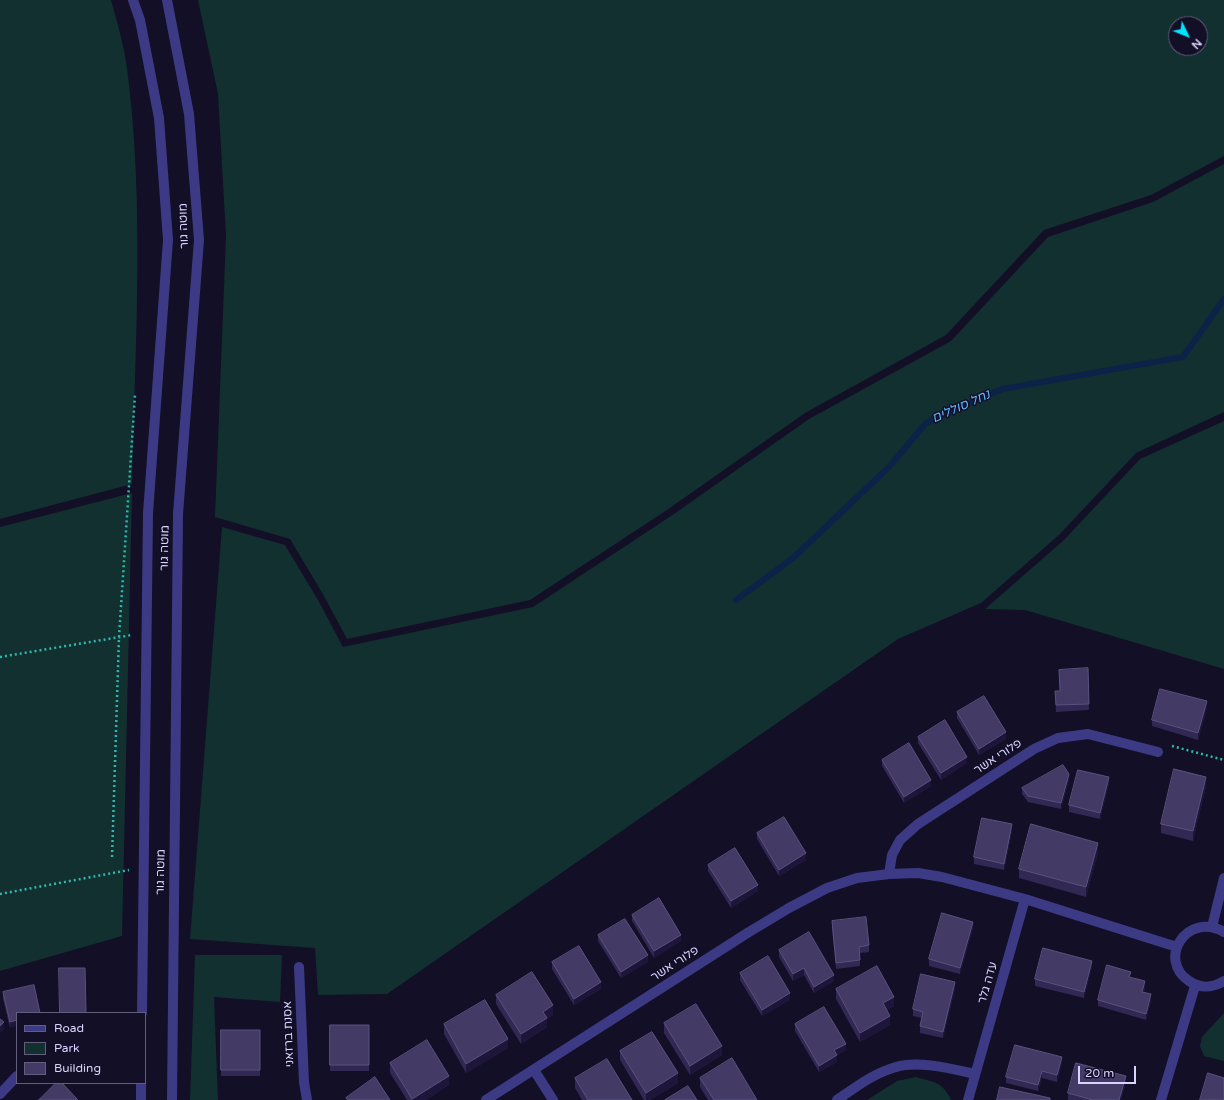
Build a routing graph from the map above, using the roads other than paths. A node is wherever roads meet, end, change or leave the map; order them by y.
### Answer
1 (133, 0) edge
2 (167, 0) edge
3 (1158, 752) road end
4 (889, 874) junction
5 (1224, 878) edge
6 (1026, 899) junction
7 (1212, 926) junction
8 (1224, 932) edge
9 (1178, 947) junction
10 (300, 967) dead end
11 (1224, 982) edge
12 (1195, 986) junction
13 (142, 1012) edge
14 (534, 1070) junction
15 (975, 1074) junction
16 (16, 1077) edge
17 (141, 1084) edge
18 (0, 1094) edge
19 (141, 1100) edge
20 (172, 1100) edge
21 (307, 1100) edge
22 (486, 1100) edge
23 (553, 1100) edge
24 (837, 1100) edge
25 (968, 1100) edge
26 (1161, 1100) edge

1 - 13 street, מוטה גור
2 - 20 street, מוטה גור
3 - 4 street, פלורי אשר
4 - 6 street, פלורי אשר
4 - 14 street, פלורי אשר
5 - 7 street
6 - 9 street, פלורי אשר
6 - 15 street, עדה גלר
7 - 8 street
7 - 9 street
9 - 12 street
10 - 21 street, אסנת ברזאני
11 - 12 street
12 - 26 street
14 - 22 street, פלורי אשר
14 - 23 street
15 - 24 street
15 - 25 street, עדה גלר
16 - 18 street
17 - 19 street

